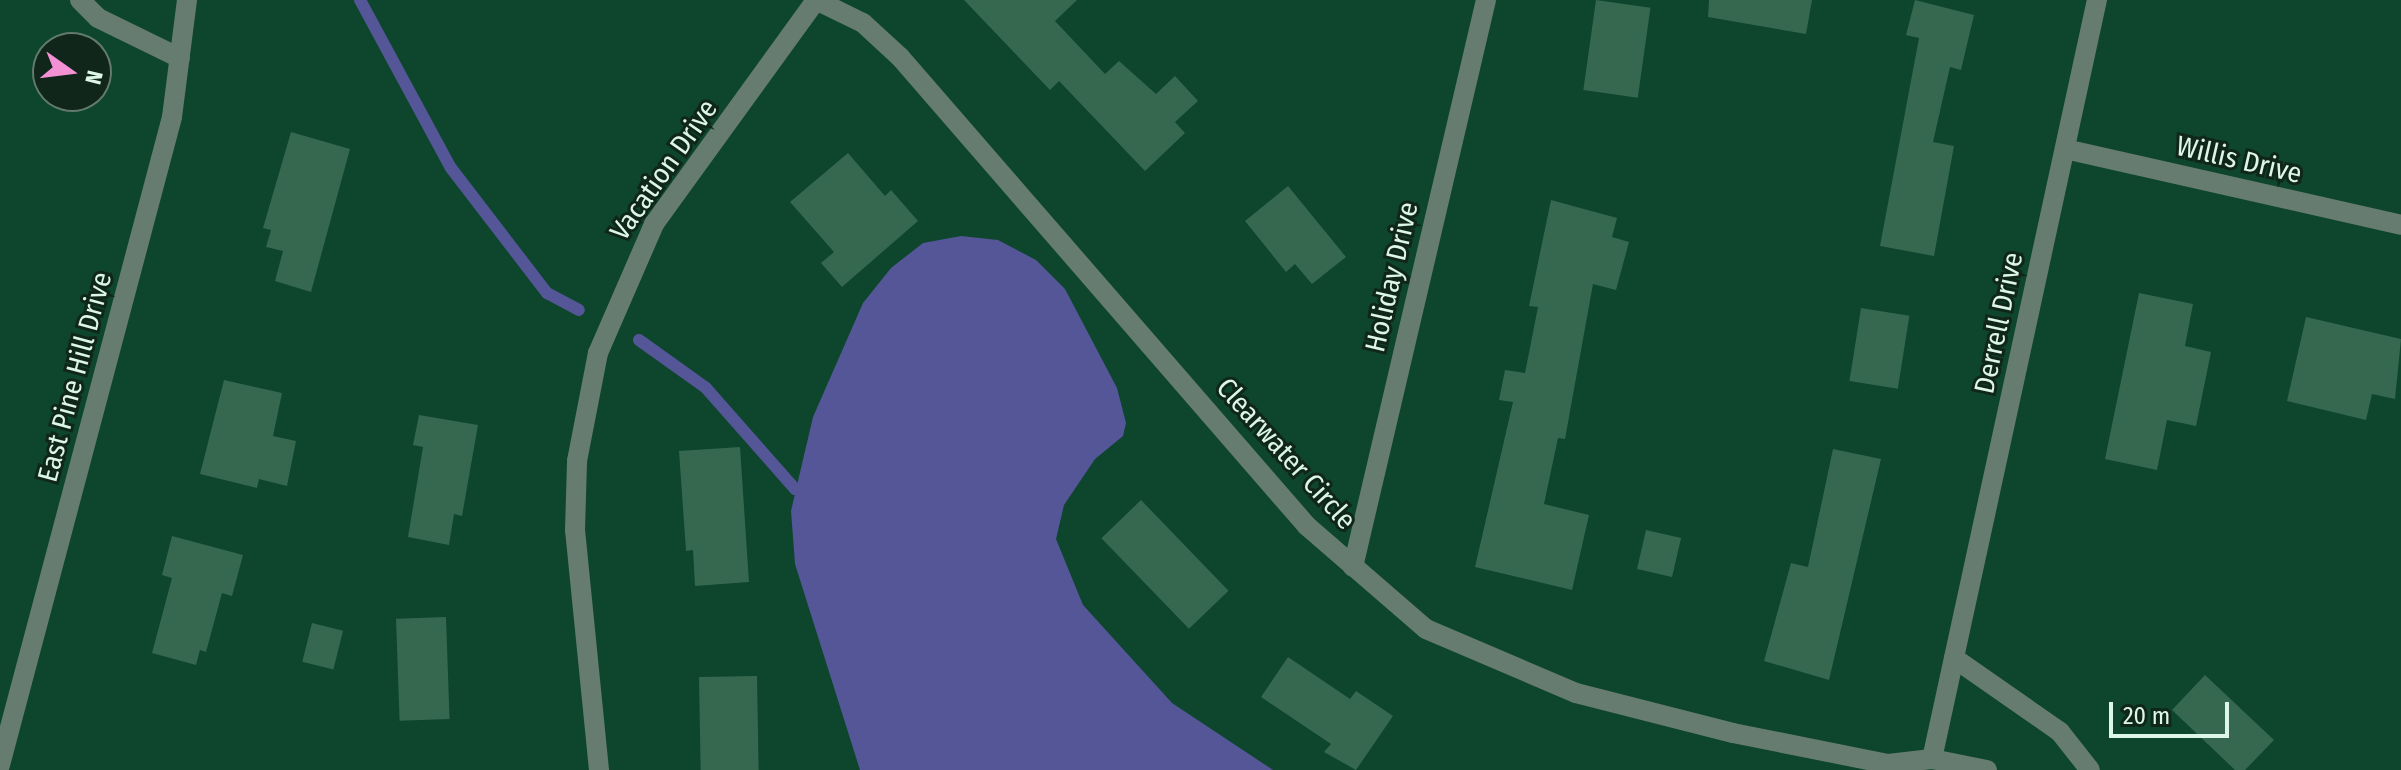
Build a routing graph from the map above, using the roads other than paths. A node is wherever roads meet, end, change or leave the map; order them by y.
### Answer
1 (80, 0) edge
2 (187, 0) edge
3 (816, 0) edge
4 (1486, 0) edge
5 (2097, 0) edge
6 (180, 58) junction
7 (2065, 149) junction
8 (2401, 225) edge
9 (1353, 567) junction
10 (1954, 658) junction
11 (1932, 759) junction
12 (0, 765) edge
13 (599, 770) edge
14 (1987, 770) edge
15 (2090, 770) edge

1 - 6 street
2 - 6 street, East Pine Hill Drive
3 - 9 street, Clearwater Circle
3 - 13 street, Vacation Drive
4 - 9 street, Holiday Drive
5 - 7 street, Derrell Drive
6 - 12 street, East Pine Hill Drive
7 - 8 street, Willis Drive
7 - 10 street, Derrell Drive
9 - 11 street, Clearwater Circle
10 - 11 street, Derrell Drive
10 - 15 street
11 - 14 street

